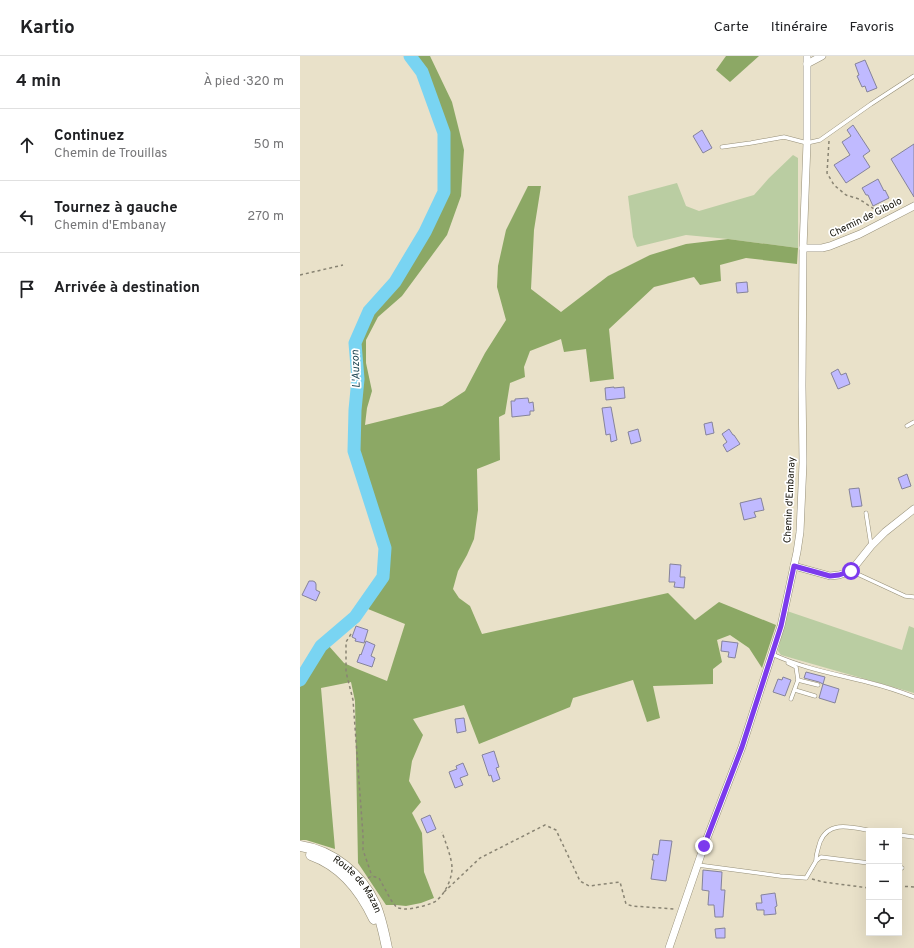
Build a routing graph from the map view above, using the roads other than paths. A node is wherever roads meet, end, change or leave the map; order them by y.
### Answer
1 (807, 56) edge
2 (822, 56) edge
3 (807, 64) junction
4 (914, 76) edge
5 (807, 143) junction
6 (722, 147) dead end
7 (914, 206) edge
8 (803, 248) junction
9 (914, 422) edge
10 (906, 426) dead end
11 (914, 509) edge
12 (866, 514) dead end
13 (871, 546) junction
14 (794, 566) junction
15 (851, 571) junction
16 (914, 597) edge
17 (772, 654) junction
18 (784, 660) junction
19 (798, 680) junction
20 (818, 686) dead end
21 (795, 690) junction
22 (815, 696) dead end
23 (914, 697) edge
24 (791, 699) dead end
25 (866, 830) edge
26 (902, 835) edge
27 (914, 837) edge
28 (300, 846) edge
29 (300, 851) edge
30 (816, 861) junction
31 (866, 864) edge
32 (698, 865) junction
33 (386, 948) edge
34 (669, 948) edge

1 - 3 street, Chemin d'Embanay
2 - 3 street
3 - 5 street, Chemin d'Embanay
4 - 5 lane
5 - 6 lane
5 - 8 street, Chemin d'Embanay
7 - 8 street, Chemin de Gibolo
8 - 14 street, Chemin d'Embanay
9 - 10 lane
11 - 13 street
12 - 13 lane
13 - 15 street
14 - 15 street
14 - 17 street, Chemin d'Embanay
15 - 16 lane
17 - 18 lane
17 - 32 street, Chemin d'Embanay
18 - 19 lane
18 - 23 lane
19 - 20 lane
19 - 21 lane
21 - 22 lane
21 - 24 lane
25 - 30 lane
26 - 27 lane
28 - 33 main road, Route de Mazan
29 - 33 main road, Route de Mazan
30 - 31 lane
30 - 32 lane
32 - 34 street, Chemin d'Embanay

